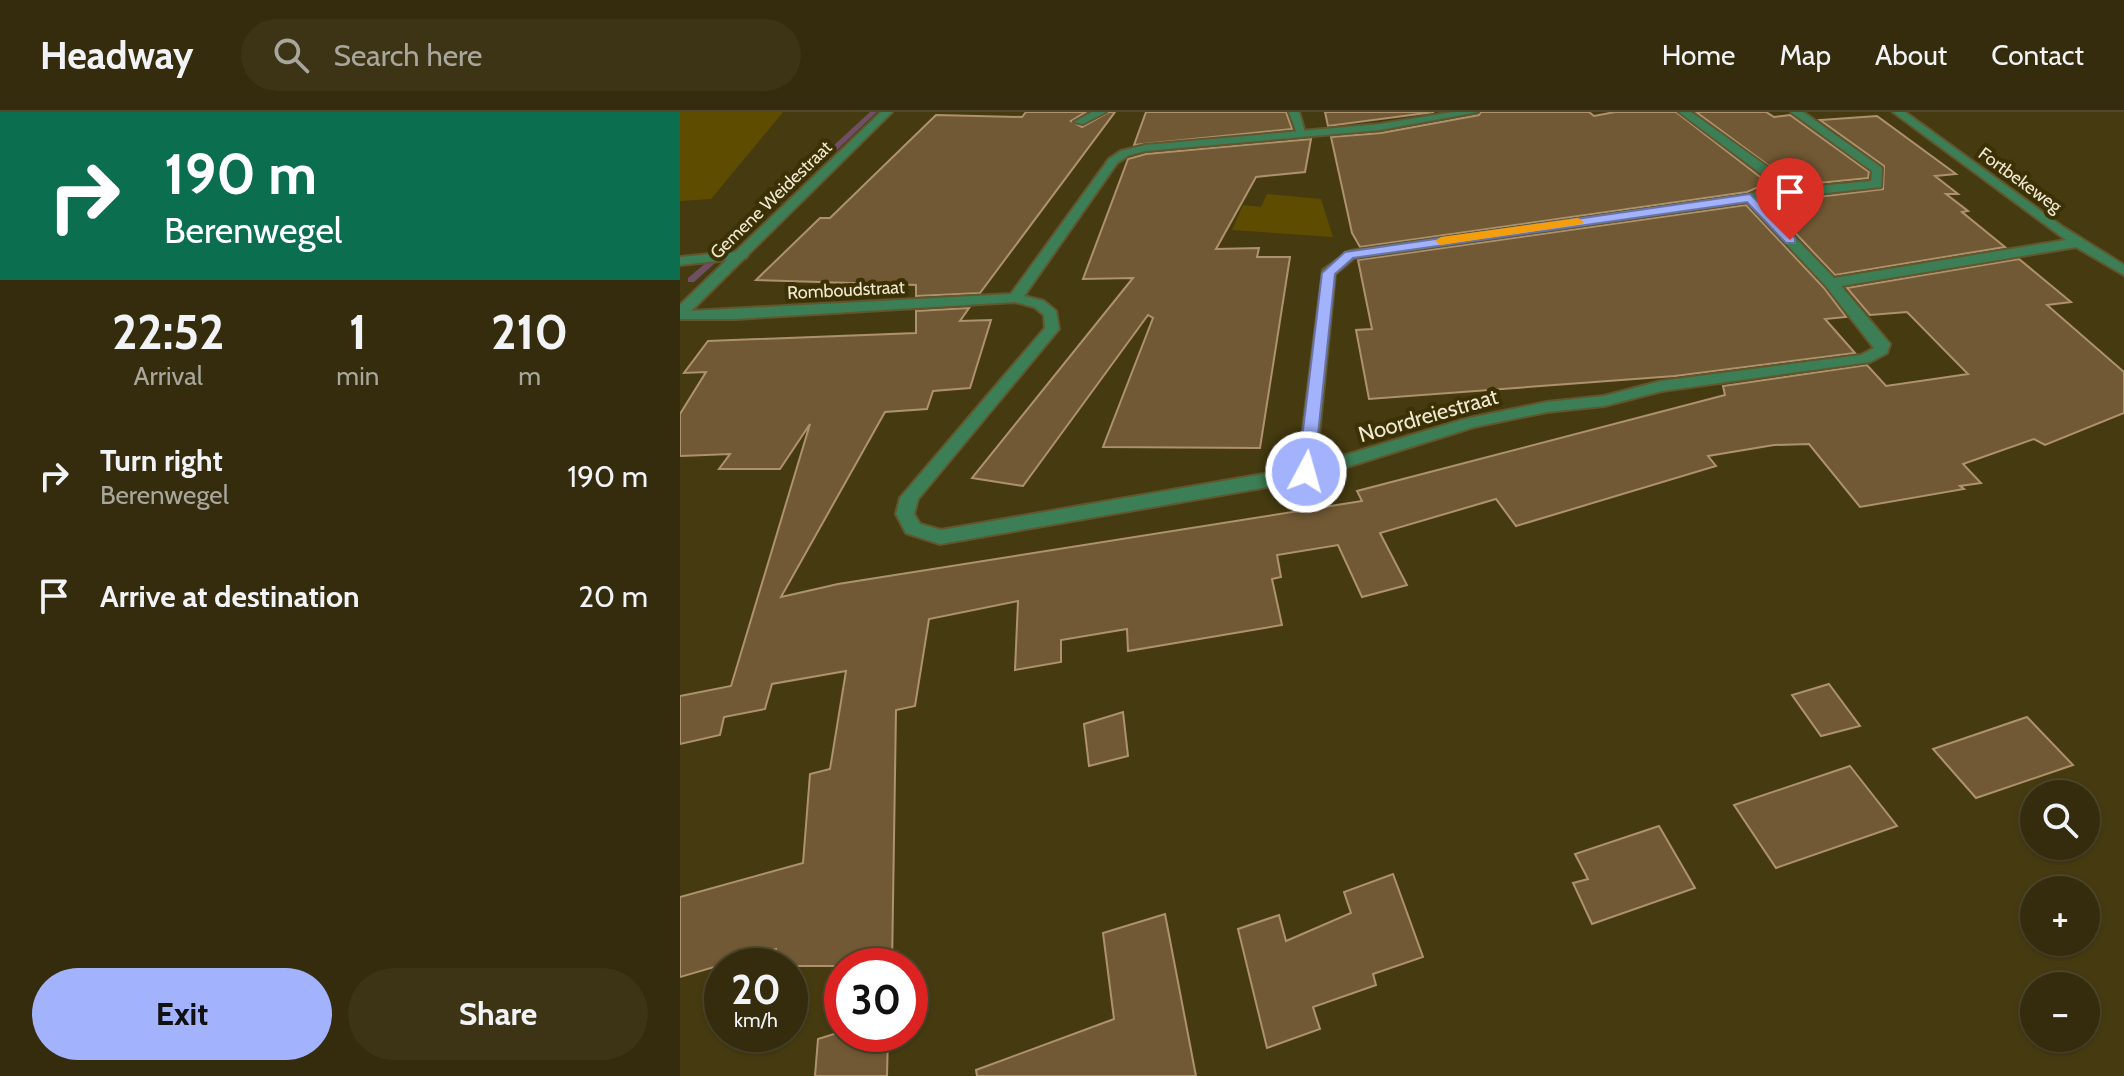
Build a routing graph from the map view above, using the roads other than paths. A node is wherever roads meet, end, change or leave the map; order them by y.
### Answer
1 (887, 112) edge
2 (1101, 112) edge
3 (1294, 112) edge
4 (1473, 112) edge
5 (1684, 112) edge
6 (1796, 112) edge
7 (1898, 112) edge
8 (1079, 122) dead end
9 (1302, 134) junction
10 (1776, 185) junction
11 (1750, 198) junction
12 (2080, 242) junction
13 (741, 255) junction
14 (680, 261) edge
15 (2124, 271) edge
16 (1831, 283) junction
17 (1015, 298) junction
18 (680, 314) edge
19 (1306, 472) junction

1 - 13 street, Gemene Weidestraat
2 - 8 street
3 - 9 street
4 - 9 street
5 - 10 street
6 - 10 street
7 - 12 street, Fortbekeweg
9 - 17 street
10 - 11 street
11 - 16 street
11 - 19 street
12 - 15 street, Fortbekeweg
12 - 16 street
13 - 14 street
13 - 18 street, Gemene Weidestraat
16 - 19 street, Noordreiestraat
17 - 18 street, Romboudstraat
17 - 19 street, Noordreiestraat

